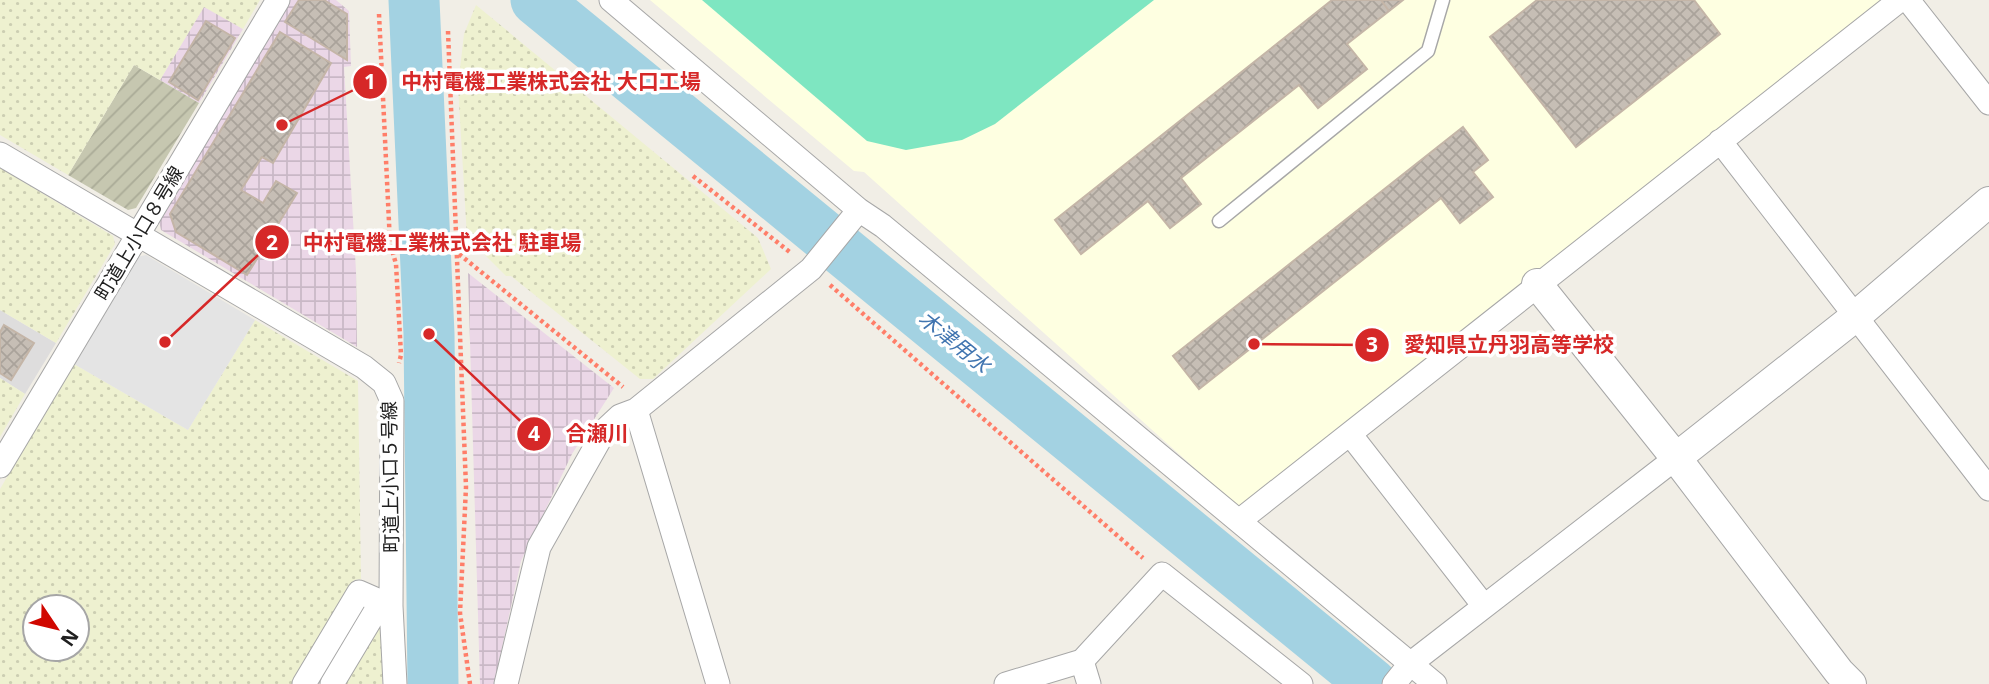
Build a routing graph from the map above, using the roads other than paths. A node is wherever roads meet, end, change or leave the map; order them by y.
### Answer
1 (278, 0) edge
2 (611, 0) edge
3 (1443, 0) edge
4 (1900, 0) edge
5 (1908, 0) edge
6 (1989, 103) edge
7 (1720, 141) junction
8 (0, 154) edge
9 (1989, 202) edge
10 (854, 213) junction
11 (1219, 221) dead end
12 (137, 236) junction
13 (1537, 284) junction
14 (1856, 316) junction
15 (630, 400) junction
16 (1350, 435) junction
17 (1676, 458) junction
18 (0, 466) edge
19 (1989, 489) edge
20 (1240, 521) junction
21 (386, 604) junction
22 (1484, 606) junction
23 (1082, 661) junction
24 (1410, 664) junction
25 (1838, 680) edge
26 (304, 684) edge
27 (332, 684) edge
28 (395, 684) edge
29 (506, 684) edge
30 (718, 684) edge
31 (1006, 684) edge
32 (1089, 684) edge
33 (1301, 684) edge
34 (1394, 684) edge
35 (1435, 684) edge

1 - 12 street, 町道上小口８号線
2 - 10 street
3 - 11 lane
4 - 7 street
5 - 6 street
7 - 13 street
7 - 14 street
8 - 12 street, 町道上小口５号線
9 - 14 street
10 - 15 street
10 - 20 street
12 - 18 street, 町道上小口８号線
12 - 21 street, 町道上小口５号線
13 - 16 street
13 - 17 street
14 - 17 street
14 - 19 street
15 - 29 street
15 - 30 street
16 - 20 street
16 - 22 street
17 - 22 street
17 - 25 street
20 - 24 street
21 - 26 street
21 - 27 street
21 - 28 street, 町道上小口５号線
22 - 24 street
23 - 31 street
23 - 32 street
23 - 33 street
24 - 34 street
24 - 35 street

